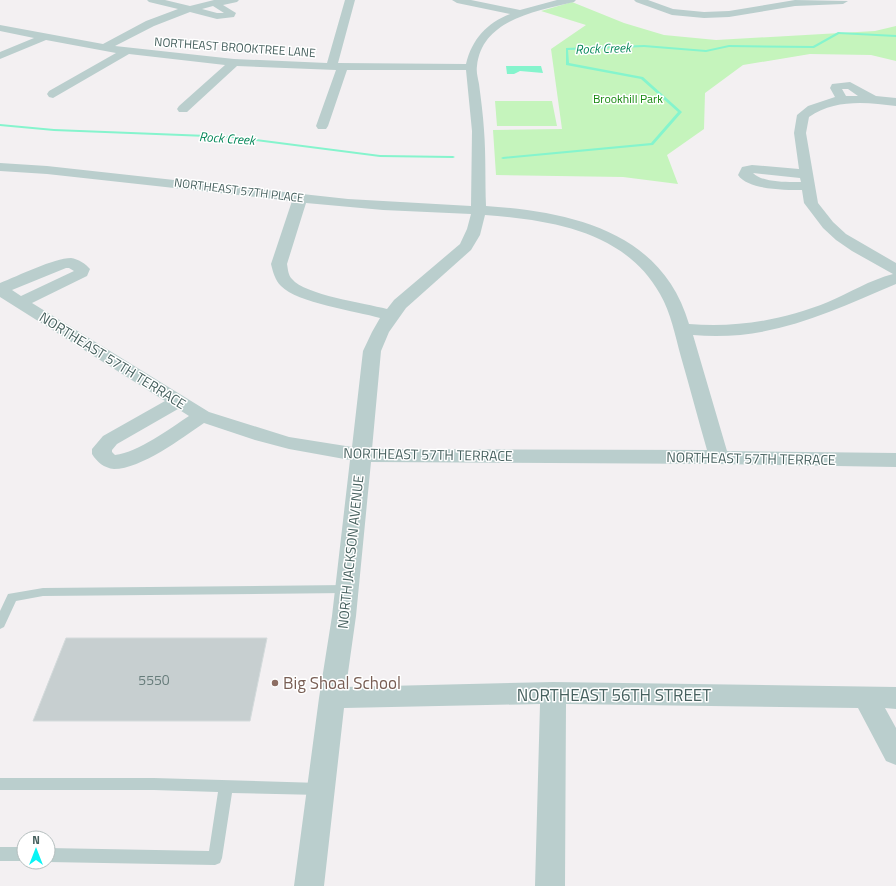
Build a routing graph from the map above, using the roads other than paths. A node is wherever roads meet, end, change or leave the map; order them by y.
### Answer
1 (152, 0) edge
2 (234, 0) edge
3 (350, 0) edge
4 (457, 0) edge
5 (571, 0) edge
6 (639, 0) edge
7 (843, 1) dead end
8 (216, 3) junction
9 (188, 8) junction
10 (521, 13) junction
11 (0, 28) edge
12 (44, 37) junction
13 (104, 48) junction
14 (127, 52) junction
15 (0, 56) edge
16 (235, 62) junction
17 (337, 66) junction
18 (470, 67) junction
19 (53, 94) dead end
20 (872, 100) junction
21 (843, 101) junction
22 (896, 102) edge
23 (184, 109) dead end
24 (322, 126) dead end
25 (0, 167) edge
26 (300, 198) junction
27 (479, 209) junction
28 (896, 270) edge
29 (896, 278) edge
30 (6, 296) edge
31 (390, 315) junction
32 (682, 330) junction
33 (179, 401) junction
34 (202, 416) junction
35 (361, 455) junction
36 (719, 457) junction
37 (896, 460) edge
38 (346, 589) junction
39 (0, 624) edge
40 (552, 693) junction
41 (332, 698) junction
42 (866, 698) junction
43 (896, 698) edge
44 (896, 753) edge
45 (0, 784) edge
46 (226, 786) junction
47 (321, 789) junction
48 (0, 854) edge
49 (16, 854) edge
50 (56, 854) edge
51 (309, 886) edge
52 (550, 886) edge

1 - 9 street
2 - 8 street
3 - 17 street
4 - 10 street
5 - 10 street
6 - 7 street
8 - 9 street
8 - 9 street
9 - 13 street
10 - 18 street
11 - 12 street, NORTHEAST BROOKTREE LANE
12 - 13 street, NORTHEAST BROOKTREE LANE
12 - 15 street
13 - 14 street, NORTHEAST BROOKTREE LANE
14 - 16 street, NORTHEAST BROOKTREE LANE
14 - 19 street
16 - 17 street, NORTHEAST BROOKTREE LANE
16 - 23 street
17 - 18 street, NORTHEAST BROOKTREE LANE
17 - 24 street
18 - 27 street, NORTH JACKSON AVENUE
20 - 21 street
20 - 21 street
20 - 22 street
21 - 28 street
25 - 26 street, NORTHEAST 57TH PLACE
26 - 27 street, NORTHEAST 57TH PLACE
26 - 31 street
27 - 31 street, NORTH JACKSON AVENUE
27 - 32 street, NORTHEAST 57TH PLACE
29 - 32 street
30 - 33 street, NORTHEAST 57TH TERRACE
31 - 35 street, NORTH JACKSON AVENUE
32 - 36 street, NORTHEAST 57TH PLACE
33 - 34 street, NORTHEAST 57TH TERRACE
33 - 34 street
34 - 35 street, NORTHEAST 57TH TERRACE
35 - 36 street, NORTHEAST 57TH TERRACE
35 - 38 street, NORTH JACKSON AVENUE
36 - 37 street, NORTHEAST 57TH TERRACE
38 - 39 lane
38 - 41 street, NORTH JACKSON AVENUE
40 - 41 street, NORTHEAST 56TH STREET
40 - 42 street, NORTHEAST 56TH STREET
40 - 52 street
41 - 47 street, NORTH JACKSON AVENUE
42 - 43 street, NORTHEAST 56TH STREET
42 - 44 street
45 - 46 lane
46 - 47 lane
46 - 50 lane
47 - 51 street, NORTH JACKSON AVENUE
48 - 49 lane

